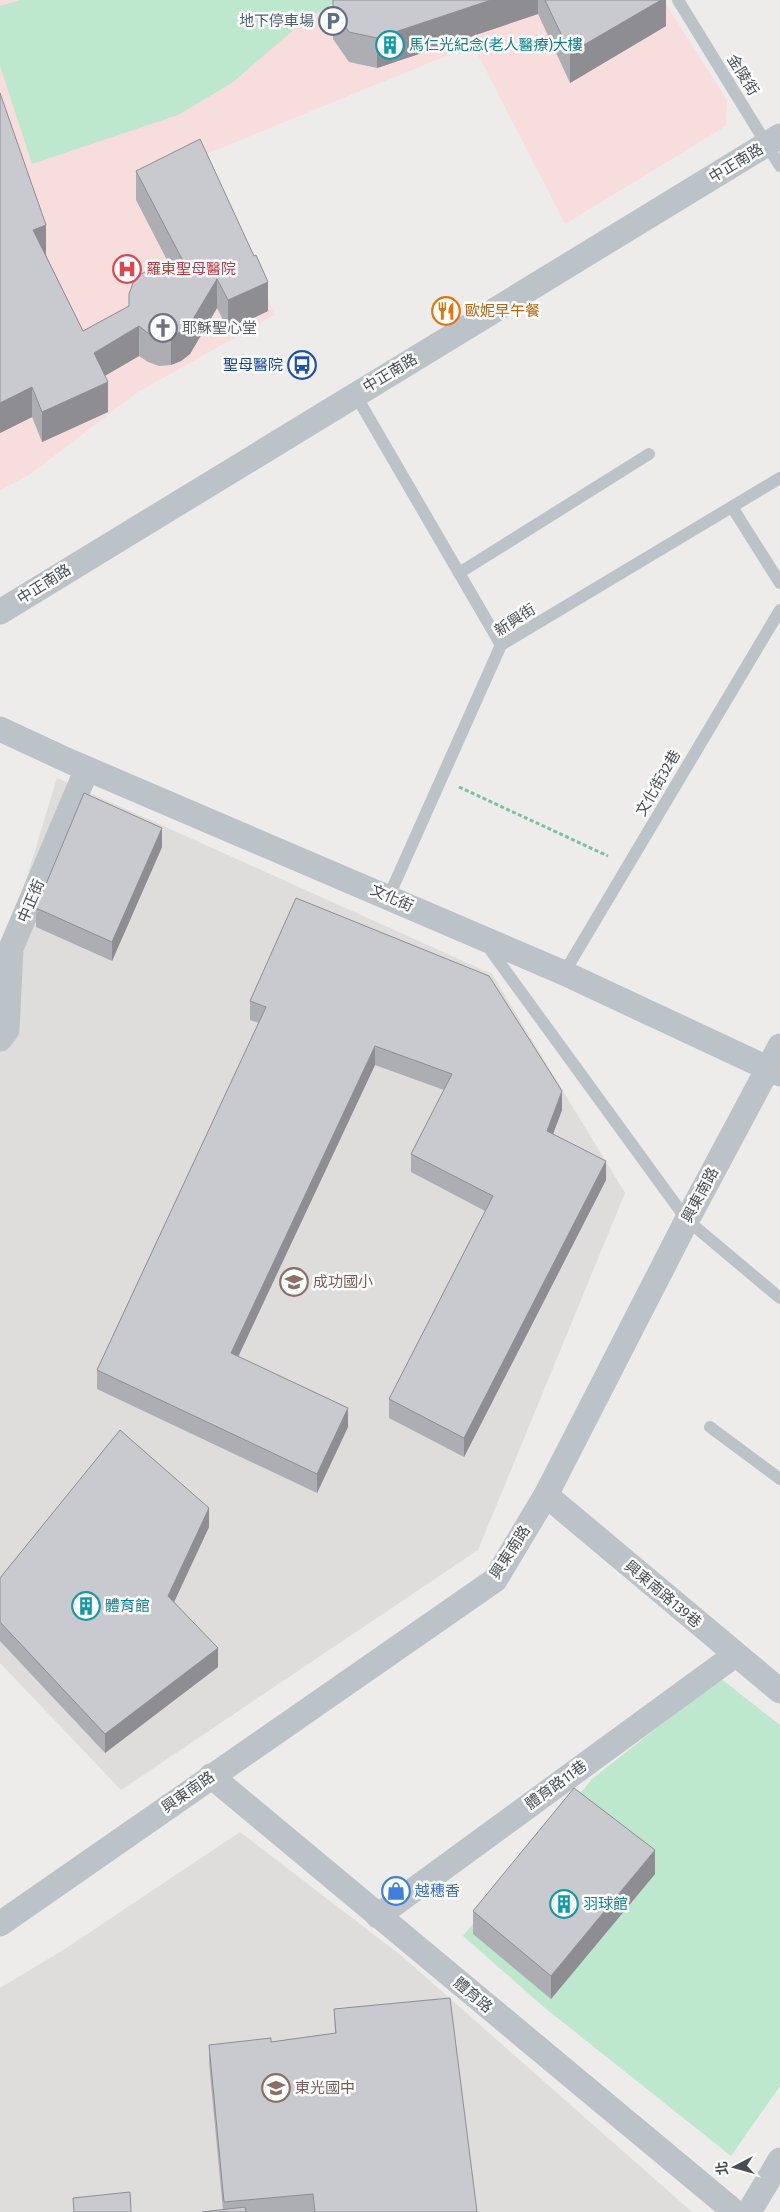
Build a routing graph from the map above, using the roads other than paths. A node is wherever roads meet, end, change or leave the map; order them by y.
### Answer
1 (678, 0) edge
2 (773, 140) edge
3 (780, 166) edge
4 (356, 394) junction
5 (650, 454) dead end
6 (780, 478) edge
7 (732, 507) junction
8 (459, 574) junction
9 (780, 583) edge
10 (780, 610) edge
11 (0, 612) edge
12 (501, 645) junction
13 (0, 729) edge
14 (87, 769) junction
15 (389, 896) junction
16 (482, 939) junction
17 (564, 973) junction
18 (0, 1039) edge
19 (780, 1046) edge
20 (774, 1071) edge
21 (687, 1220) junction
22 (780, 1298) edge
23 (710, 1427) dead end
24 (780, 1479) edge
25 (546, 1496) junction
26 (735, 1654) junction
27 (780, 1691) edge
28 (211, 1776) junction
29 (378, 1916) junction
30 (0, 1924) edge
31 (780, 2160) edge
32 (735, 2212) edge
33 (749, 2212) edge

1 - 2 lane, 金陵街
2 - 3 lane, 金陵街
2 - 4 street, 中正南路
4 - 8 lane
4 - 11 street, 中正南路
5 - 8 lane
6 - 7 lane, 新興街
7 - 9 lane
7 - 12 lane, 新興街
8 - 12 lane
10 - 17 lane, 文化街32巷
12 - 15 lane, 新興街
13 - 14 street, 文化街
14 - 15 street, 文化街
14 - 18 street, 中正街
15 - 16 street, 文化街
16 - 17 street, 文化街
16 - 21 lane
17 - 20 street, 文化街
19 - 20 street, 興東南路
20 - 21 street, 興東南路
21 - 22 lane
21 - 25 street, 興東南路
23 - 24 lane
25 - 26 street, 興東南路139巷
25 - 28 street, 興東南路
26 - 27 street, 興東南路139巷
26 - 29 street, 體育路11巷
28 - 29 street, 體育路
28 - 30 street, 興東南路
29 - 32 street, 體育路
31 - 33 street

